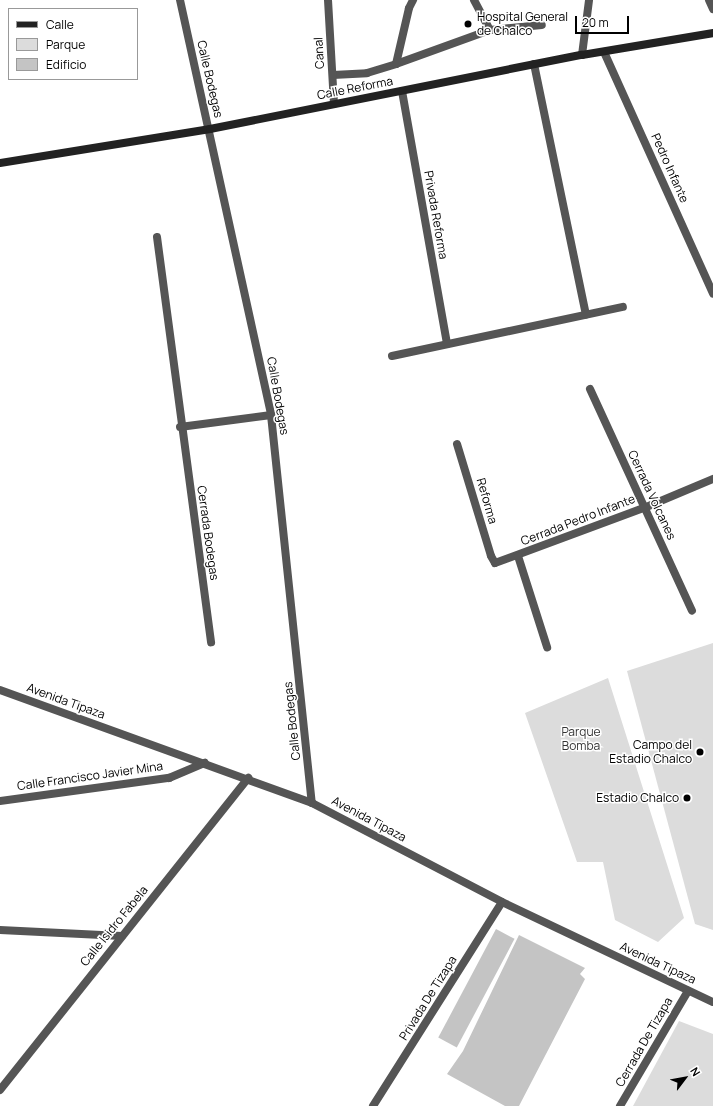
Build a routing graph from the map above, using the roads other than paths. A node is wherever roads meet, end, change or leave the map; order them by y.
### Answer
1 (180, 0) edge
2 (328, 0) edge
3 (413, 0) edge
4 (474, 0) edge
5 (589, 0) edge
6 (708, 0) edge
7 (713, 9) edge
8 (542, 25) dead end
9 (490, 30) junction
10 (713, 33) edge
11 (604, 52) junction
12 (582, 55) junction
13 (396, 64) junction
14 (534, 64) junction
15 (333, 75) junction
16 (402, 91) junction
17 (334, 104) junction
18 (210, 129) junction
19 (0, 162) edge
20 (157, 237) dead end
21 (713, 293) edge
22 (623, 307) dead end
23 (586, 315) junction
24 (446, 344) junction
25 (392, 356) dead end
26 (590, 389) dead end
27 (271, 415) junction
28 (180, 427) junction
29 (458, 444) dead end
30 (713, 479) edge
31 (644, 508) junction
32 (518, 556) junction
33 (495, 563) joint
34 (692, 611) dead end
35 (211, 642) dead end
36 (547, 647) dead end
37 (0, 690) edge
38 (205, 763) junction
39 (248, 778) junction
40 (0, 800) edge
41 (312, 803) junction
42 (502, 902) junction
43 (0, 930) edge
44 (122, 936) junction
45 (688, 991) junction
46 (713, 1002) edge
47 (0, 1090) edge
48 (373, 1106) edge
49 (620, 1106) edge

1 - 18 street, Calle Bodegas
2 - 15 street, Canal
3 - 13 street
4 - 9 street
5 - 12 street
6 - 7 street
8 - 9 street
9 - 13 street
10 - 11 street, Calle Reforma
11 - 12 street, Calle Reforma
11 - 21 street, Pedro Infante
12 - 14 street, Calle Reforma
13 - 15 street
14 - 16 street, Calle Reforma
14 - 23 street
15 - 17 street, Canal
16 - 17 street, Calle Reforma
16 - 24 street, Privada Reforma
17 - 18 street, Calle Reforma
18 - 19 street, Calle Reforma
18 - 27 street, Calle Bodegas
20 - 28 street, Cerrada Bodegas
22 - 23 street
23 - 24 street
24 - 25 street
26 - 31 street, Cerrada Volcanes
27 - 28 street
27 - 41 street, Calle Bodegas
28 - 35 street, Cerrada Bodegas
29 - 33 street, Reforma
30 - 31 street, Cerrada Pedro Infante
31 - 32 street, Cerrada Pedro Infante
31 - 34 street, Cerrada Volcanes
32 - 33 street, Cerrada Pedro Infante
32 - 36 street
37 - 38 street, Avenida Tipaza
38 - 39 street, Avenida Tipaza
38 - 40 street, Calle Francisco Javier Mina
39 - 41 street, Avenida Tipaza
39 - 44 street, Calle Isidro Fabela
41 - 42 street, Avenida Tipaza
42 - 45 street, Avenida Tipaza
42 - 48 street, Privada De Tizapa
43 - 44 street
44 - 47 street, Calle Isidro Fabela
45 - 46 street, Avenida Tipaza
45 - 49 street, Cerrada De Tizapa

